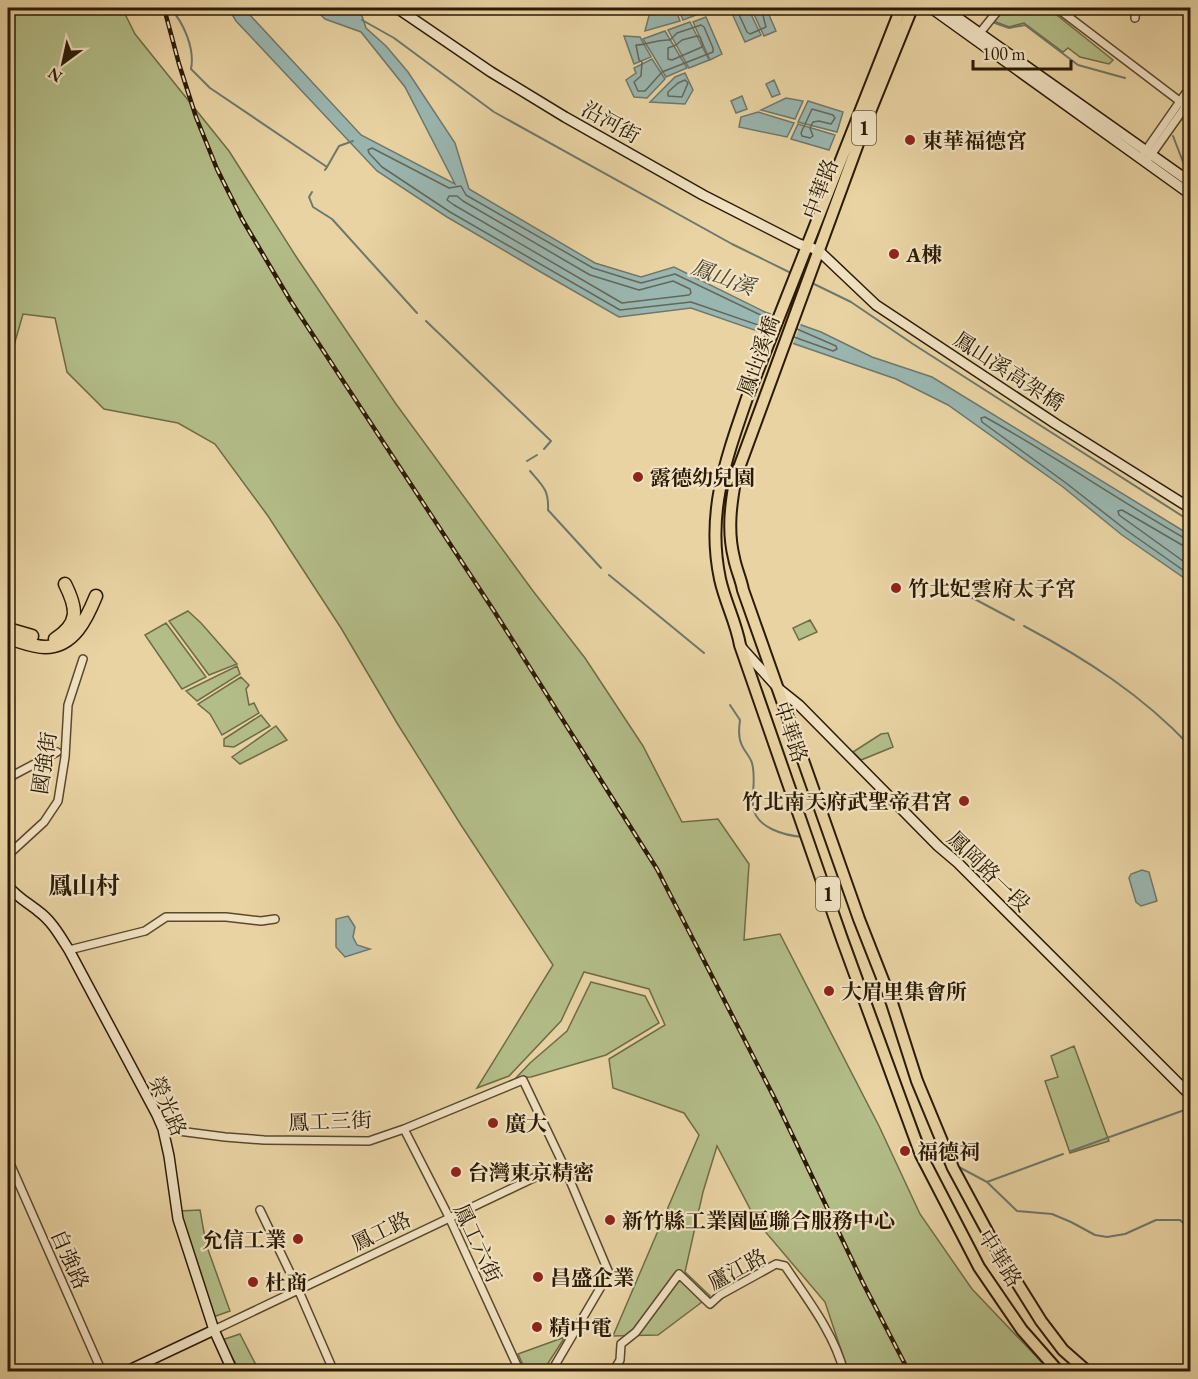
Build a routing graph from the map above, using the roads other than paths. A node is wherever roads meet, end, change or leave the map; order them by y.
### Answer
1 (397, 8) edge
2 (900, 8) edge
3 (912, 8) edge
4 (931, 8) edge
5 (944, 8) edge
6 (1000, 8) edge
7 (1057, 8) edge
8 (1075, 8) edge
9 (1136, 8) edge
10 (1069, 16) junction
11 (1135, 18) dead end
12 (979, 34) junction
13 (1191, 87) edge
14 (1185, 103) edge
15 (1149, 152) junction
16 (1143, 161) junction
17 (1191, 182) edge
18 (1191, 194) edge
19 (806, 246) junction
20 (818, 250) junction
21 (724, 464) joint
22 (736, 476) joint
23 (1191, 508) edge
24 (65, 584) dead end
25 (96, 596) dead end
26 (8, 629) edge
27 (8, 638) edge
28 (740, 645) junction
29 (83, 659) dead end
30 (780, 689) junction
31 (57, 752) dead end
32 (8, 778) edge
33 (8, 855) edge
34 (8, 886) edge
35 (275, 919) dead end
36 (69, 950) junction
37 (1191, 1095) edge
38 (164, 1129) junction
39 (405, 1129) junction
40 (8, 1159) edge
41 (563, 1164) junction
42 (260, 1210) dead end
43 (449, 1217) junction
44 (298, 1289) junction
45 (214, 1330) junction
46 (146, 1367) edge
47 (102, 1371) edge
48 (125, 1371) edge
49 (233, 1371) edge
50 (334, 1371) edge
51 (520, 1371) edge
52 (551, 1371) edge
53 (613, 1371) edge
54 (844, 1371) edge
55 (1059, 1371) edge
56 (1088, 1371) edge

1 - 19 street, 沿河街
2 - 19 main road, 中華路 / 1
3 - 20 main road, 中華路 / 1
4 - 16 street
5 - 12 street
6 - 12 street
7 - 10 street
8 - 10 street
9 - 11 street
10 - 14 street
12 - 15 street
13 - 14 street
14 - 15 street
15 - 16 street
15 - 17 street
16 - 18 street
19 - 20 street, 沿河街
19 - 21 main road, 鳳山溪橋 / 1
20 - 22 main road, 鳳山溪橋 / 1
20 - 23 street, 鳳山溪高架橋
21 - 28 main road, 中華路 / 1
22 - 30 main road, 中華路 / 1
24 - 26 highway
25 - 27 highway
28 - 30 street, 鳳岡路一段
28 - 55 main road, 中華路 / 1
29 - 33 street, 國強街
30 - 37 street, 鳳岡路一段
30 - 56 main road, 中華路 / 1
31 - 32 street
34 - 36 street, 榮光路
35 - 36 street
36 - 38 street, 榮光路
38 - 39 street, 鳳工三街
38 - 45 street, 榮光路
39 - 41 street, 鳳工三街
39 - 43 street, 鳳工六街
40 - 47 street, 自強路
41 - 43 street, 鳳工路
41 - 52 street
42 - 44 street
43 - 44 street, 鳳工路
43 - 51 street, 鳳工六街
44 - 45 street, 鳳工路
44 - 50 street
45 - 46 street
45 - 49 street, 榮光路
46 - 48 street
53 - 54 street, 廬江路

